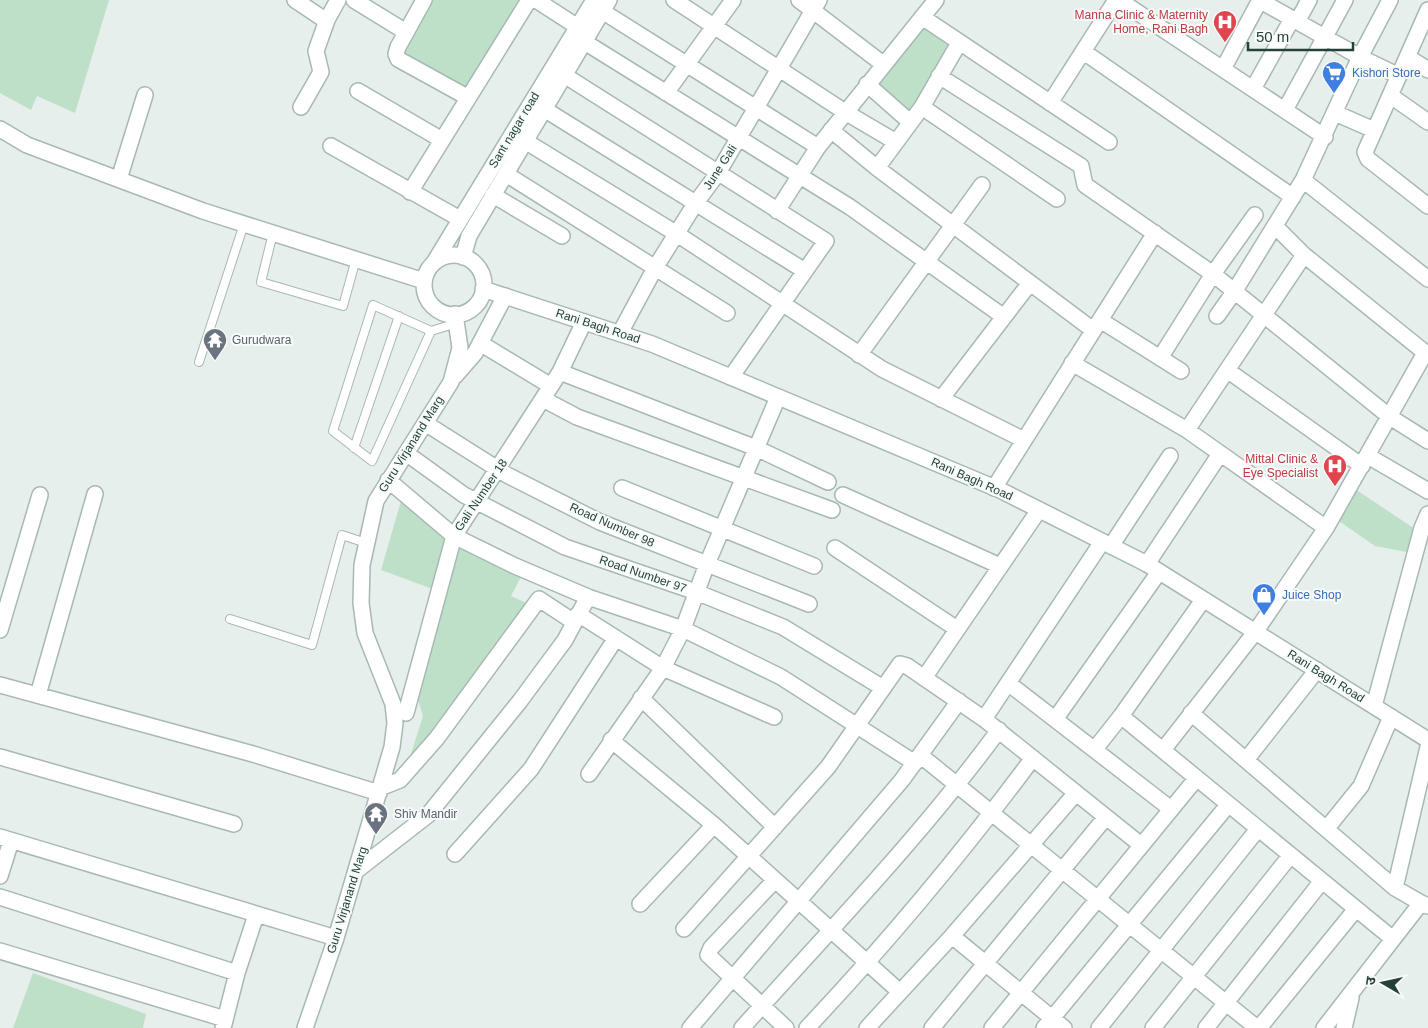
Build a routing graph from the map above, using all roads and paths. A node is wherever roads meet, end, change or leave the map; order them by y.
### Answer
1 (295, 0) edge
2 (338, 0) edge
3 (354, 0) edge
4 (424, 0) edge
5 (529, 0) edge
6 (536, 0) edge
7 (674, 0) edge
8 (733, 0) edge
9 (799, 0) edge
10 (936, 0) edge
11 (1117, 0) edge
12 (1259, 0) edge
13 (1309, 0) edge
14 (1345, 0) edge
15 (1390, 0) edge
16 (601, 4) edge
17 (815, 5) edge
18 (1428, 10) edge
19 (922, 17) junction
20 (327, 20) junction
21 (1295, 20) junction
22 (715, 27) junction
23 (406, 32) junction
24 (583, 33) junction
25 (1325, 37) junction
26 (959, 43) junction
27 (1084, 52) junction
28 (1360, 57) junction
29 (1408, 58) junction
30 (685, 64) junction
31 (883, 64) junction
32 (779, 69) junction
33 (1223, 69) junction
34 (1428, 70) edge
35 (564, 75) junction
36 (939, 76) junction
37 (1400, 76) junction
38 (867, 84) junction
39 (1253, 89) junction
40 (358, 91) dead end
41 (666, 92) junction
42 (145, 95) dead end
43 (1391, 96) junction
44 (468, 97) junction
45 (1050, 103) junction
46 (301, 106) dead end
47 (922, 107) junction
48 (755, 108) junction
49 (544, 109) junction
50 (1285, 110) junction
51 (845, 112) junction
52 (1335, 113) junction
53 (910, 122) junction
54 (1428, 122) edge
55 (0, 129) edge
56 (831, 130) junction
57 (1374, 130) junction
58 (1325, 137) junction
59 (739, 138) junction
60 (442, 140) junction
61 (525, 141) junction
62 (896, 142) junction
63 (1109, 142) dead end
64 (331, 146) dead end
65 (818, 147) junction
66 (877, 168) junction
67 (718, 173) junction
68 (506, 174) junction
69 (800, 176) junction
70 (119, 179) junction
71 (1303, 180) junction
72 (982, 185) dead end
73 (410, 192) junction
74 (493, 195) junction
75 (1293, 197) junction
76 (1057, 199) dead end
77 (695, 204) junction
78 (1428, 206) edge
79 (777, 210) junction
80 (1255, 215) dead end
81 (460, 219) junction
82 (244, 224) junction
83 (952, 224) junction
84 (1275, 226) junction
85 (273, 233) junction
86 (1155, 233) junction
87 (677, 234) junction
88 (562, 236) dead end
89 (1304, 255) junction
90 (463, 256) junction
91 (356, 260) junction
92 (435, 261) junction
93 (925, 262) junction
94 (655, 268) junction
95 (805, 271) junction
96 (1213, 274) junction
97 (1428, 279) edge
98 (424, 281) junction
99 (1030, 283) junction
100 (483, 289) junction
101 (1234, 292) junction
102 (505, 296) junction
103 (782, 306) junction
104 (727, 313) dead end
105 (399, 316) junction
106 (1217, 316) dead end
107 (1264, 316) junction
108 (1004, 317) junction
109 (456, 318) junction
110 (584, 322) junction
111 (1097, 325) junction
112 (431, 331) junction
113 (620, 333) junction
114 (480, 344) junction
115 (1426, 354) edge
116 (859, 355) junction
117 (1160, 358) junction
118 (199, 362) dead end
119 (1072, 363) junction
120 (1227, 370) junction
121 (1181, 371) dead end
122 (560, 372) junction
123 (731, 377) junction
124 (451, 382) junction
125 (551, 386) junction
126 (778, 396) junction
127 (543, 399) junction
128 (941, 399) junction
129 (1390, 417) junction
130 (425, 423) junction
131 (1187, 430) junction
132 (1024, 440) junction
133 (1428, 441) edge
134 (354, 448) junction
135 (756, 448) junction
136 (406, 453) junction
137 (1220, 454) junction
138 (1170, 456) dead end
139 (1365, 461) junction
140 (498, 469) junction
141 (745, 477) junction
142 (388, 480) junction
143 (828, 482) dead end
144 (622, 488) dead end
145 (994, 488) junction
146 (1428, 492) edge
147 (95, 494) dead end
148 (40, 495) dead end
149 (843, 495) dead end
150 (477, 502) junction
151 (832, 510) dead end
152 (1039, 510) junction
153 (1428, 514) edge
154 (1326, 528) junction
155 (722, 529) junction
156 (454, 536) junction
157 (366, 543) junction
158 (1107, 544) junction
159 (835, 548) dead end
160 (707, 564) junction
161 (814, 566) dead end
162 (1000, 566) junction
163 (1153, 568) junction
164 (696, 592) junction
165 (588, 597) junction
166 (1203, 600) junction
167 (809, 604) dead end
168 (576, 618) junction
169 (230, 619) dead end
170 (683, 629) junction
171 (957, 629) junction
172 (0, 630) edge
173 (1256, 631) junction
174 (616, 638) junction
175 (663, 668) junction
176 (1317, 670) junction
177 (924, 678) junction
178 (1008, 683) junction
179 (0, 685) edge
180 (884, 688) junction
181 (38, 695) junction
182 (641, 698) junction
183 (959, 701) junction
184 (1374, 706) junction
185 (406, 713) dead end
186 (1191, 713) junction
187 (1121, 716) junction
188 (774, 717) dead end
189 (1391, 717) junction
190 (1056, 718) junction
191 (984, 719) junction
192 (858, 726) junction
193 (999, 730) junction
194 (611, 740) junction
195 (1428, 740) edge
196 (1428, 747) edge
197 (1095, 749) junction
198 (1162, 750) junction
199 (0, 756) edge
200 (1033, 758) junction
201 (918, 759) junction
202 (1246, 760) junction
203 (589, 774) dead end
204 (1196, 779) junction
205 (959, 784) junction
206 (379, 791) junction
207 (1076, 793) junction
208 (1228, 805) junction
209 (1171, 809) junction
210 (992, 812) junction
211 (1106, 817) junction
212 (234, 824) dead end
213 (714, 826) junction
214 (775, 827) junction
215 (1327, 828) junction
216 (1258, 829) junction
217 (5, 839) edge
218 (1030, 843) junction
219 (1141, 846) junction
220 (455, 854) dead end
221 (749, 856) junction
222 (1290, 856) junction
223 (1063, 870) junction
224 (356, 871) junction
225 (0, 876) edge
226 (775, 880) junction
227 (1322, 881) junction
228 (1394, 888) junction
229 (0, 897) edge
230 (1098, 897) junction
231 (799, 902) junction
232 (640, 904) dead end
233 (1424, 904) edge
234 (1356, 909) junction
235 (256, 915) junction
236 (1131, 924) junction
237 (684, 929) dead end
238 (832, 931) junction
239 (952, 936) junction
240 (336, 938) junction
241 (1393, 939) junction
242 (1162, 950) junction
243 (0, 951) edge
244 (868, 963) junction
245 (985, 963) junction
246 (237, 973) junction
247 (1194, 976) junction
248 (732, 980) junction
249 (900, 992) junction
250 (1352, 992) junction
251 (1020, 993) junction
252 (1227, 1003) junction
253 (762, 1006) junction
254 (224, 1024) edge
255 (1053, 1025) edge
256 (305, 1028) edge
257 (690, 1028) edge
258 (742, 1028) edge
259 (786, 1028) edge
260 (807, 1028) edge
261 (867, 1028) edge
262 (932, 1028) edge
263 (992, 1028) edge
264 (1099, 1028) edge
265 (1153, 1028) edge
266 (1206, 1028) edge
267 (1258, 1028) edge
268 (1324, 1028) edge
269 (1344, 1028) edge

1 - 20 street
2 - 20 street
3 - 23 street
4 - 23 street
5 - 44 street
6 - 24 street
7 - 22 street
8 - 22 street
9 - 17 street
10 - 19 street
11 - 27 street
11 - 33 street
12 - 21 street
12 - 33 street
13 - 21 street
14 - 25 street
15 - 28 street
16 - 24 street, Sant nagar road
16 - 30 street
17 - 31 street
17 - 32 street, June Gali
18 - 29 street
19 - 26 street
19 - 31 street
20 - 46 street
21 - 25 street
21 - 39 street
22 - 30 street
22 - 32 street
23 - 44 street
24 - 35 street, Sant nagar road
24 - 41 street
24 - 81 street, Sant nagar road
25 - 28 street
25 - 50 street
26 - 36 street
26 - 45 street
27 - 45 street
27 - 75 street
28 - 37 street
28 - 52 street
29 - 34 street
29 - 37 street
30 - 41 street
30 - 48 street
31 - 38 street
32 - 48 street, June Gali
32 - 51 street
33 - 39 street
35 - 49 street, Sant nagar road
35 - 67 street
36 - 47 street
36 - 86 street
37 - 43 street
38 - 51 street
38 - 53 street
39 - 50 street
40 - 60 street
41 - 59 street
42 - 70 street
43 - 54 street
43 - 57 street
44 - 60 street
45 - 63 street
47 - 53 street
47 - 76 street
48 - 59 street, June Gali
48 - 65 street
49 - 61 street, Sant nagar road
49 - 77 street
50 - 58 street
51 - 56 street
51 - 62 street
52 - 57 street
52 - 58 street
53 - 62 street
55 - 70 street
56 - 65 street
56 - 66 street
57 - 78 street
58 - 71 street
59 - 67 street, June Gali
59 - 69 street
60 - 73 street
61 - 68 street, Sant nagar road
61 - 87 street
62 - 66 street
64 - 73 street
65 - 69 street
66 - 83 street
67 - 77 street, June Gali
67 - 79 street
68 - 74 street, Sant nagar road
68 - 94 street
69 - 79 street
69 - 93 street
70 - 82 street
71 - 75 street
71 - 97 street
72 - 83 street
73 - 81 street
74 - 88 street
74 - 90 street, Sant nagar road
75 - 84 street
77 - 87 street, June Gali
77 - 95 street
79 - 95 street
80 - 96 street
81 - 92 street, Sant nagar road
82 - 85 street
82 - 118 lane
83 - 93 street
83 - 99 street
84 - 89 street
84 - 101 street
85 - 91 street
85 - 91 lane
86 - 96 street
86 - 111 street
87 - 94 street, June Gali
87 - 103 street
89 - 107 street
89 - 115 street
90 - 92 street
90 - 100 street
91 - 98 street
92 - 98 street
93 - 108 street
93 - 116 street
94 - 104 street
94 - 113 street, June Gali
95 - 103 street
96 - 101 street
96 - 117 street
98 - 109 street
99 - 108 street
99 - 111 street
100 - 102 street, Rani Bagh Road
100 - 109 street
101 - 106 street
101 - 107 street
102 - 110 street, Rani Bagh Road
102 - 114 street, Guru Virjanand Marg
103 - 116 street
103 - 123 street
105 - 112 lane
105 - 134 lane
105 - 134 lane
107 - 120 street
107 - 129 street
108 - 128 street
109 - 112 lane
109 - 124 street, Guru Virjanand Marg
110 - 113 street, Rani Bagh Road
110 - 122 street, Gali Number 18
111 - 117 street
111 - 119 street
112 - 134 lane
113 - 123 street, Rani Bagh Road
114 - 124 street, Guru Virjanand Marg
114 - 125 street
115 - 129 street
116 - 128 street
117 - 121 street
119 - 131 street
119 - 132 street
120 - 131 street
120 - 139 street
122 - 125 street, Gali Number 18
122 - 135 street
123 - 126 street, Rani Bagh Road
124 - 130 street, Guru Virjanand Marg
125 - 127 street, Gali Number 18
126 - 135 street
126 - 145 street, Rani Bagh Road
127 - 140 street, Gali Number 18
127 - 141 street
128 - 132 street
129 - 133 street
129 - 139 street
130 - 136 street, Guru Virjanand Marg
130 - 140 street, Road Number 98
131 - 137 street
132 - 145 street
135 - 141 street
135 - 143 street
136 - 142 street, Guru Virjanand Marg
136 - 150 street, Road Number 97
137 - 154 street
137 - 163 street
138 - 158 street
139 - 146 street
139 - 154 street
140 - 150 street, Gali Number 18
140 - 160 street, Road Number 98
141 - 151 street
141 - 155 street
142 - 156 street
142 - 157 street, Guru Virjanand Marg
144 - 155 street
145 - 152 street, Rani Bagh Road
147 - 181 street
148 - 172 street
149 - 162 street
150 - 156 street, Gali Number 18
150 - 164 street, Road Number 97
152 - 158 street, Rani Bagh Road
152 - 162 street
153 - 184 street
154 - 173 street
155 - 160 street
155 - 161 street
156 - 165 street
156 - 185 street, Gali Number 18
157 - 169 lane
157 - 206 street, Guru Virjanand Marg
158 - 163 street, Rani Bagh Road
158 - 178 street
159 - 171 street
160 - 164 street
160 - 167 street, Road Number 98
162 - 171 street
163 - 166 street, Rani Bagh Road
163 - 190 street
164 - 170 street
164 - 180 street, Road Number 97
165 - 168 street
165 - 170 street
166 - 173 street, Rani Bagh Road
166 - 187 street
168 - 174 street
168 - 206 street
168 - 224 street
170 - 175 street
170 - 192 street
171 - 177 street
173 - 176 street, Rani Bagh Road
173 - 186 street
174 - 175 street
174 - 220 street
175 - 182 street
175 - 188 street
176 - 184 street, Rani Bagh Road
176 - 202 street
177 - 180 street
177 - 183 street
178 - 190 street
178 - 191 street
179 - 181 street
180 - 192 street
181 - 206 street
182 - 194 street
182 - 214 street
183 - 191 street
183 - 201 street
184 - 189 street, Rani Bagh Road
186 - 198 street
186 - 202 street
187 - 197 street
187 - 198 street
189 - 195 street, Rani Bagh Road
189 - 215 street
190 - 197 street
191 - 193 street
192 - 201 street
192 - 214 street
193 - 200 street
193 - 205 street
194 - 203 street
194 - 213 street
196 - 228 street
197 - 209 street
198 - 204 street
199 - 212 street
200 - 207 street
200 - 210 street
201 - 205 street
201 - 231 street
202 - 215 street
204 - 208 street
204 - 209 street
205 - 210 street
205 - 238 street
206 - 224 street, Guru Virjanand Marg
207 - 211 street
207 - 218 street
208 - 216 street
208 - 236 street
209 - 219 street
210 - 218 street
210 - 244 street
211 - 219 street
211 - 223 street
213 - 221 street
213 - 232 street
214 - 221 street
215 - 228 street
216 - 222 street
216 - 242 street
217 - 225 street
217 - 235 street
218 - 223 street
218 - 239 street
219 - 230 street
221 - 226 street
221 - 237 street
222 - 227 street
222 - 247 street
223 - 230 street
223 - 245 street
224 - 240 street, Guru Virjanand Marg
226 - 231 street
226 - 248 street
227 - 234 street
227 - 252 street
228 - 233 street
229 - 246 street
230 - 236 street
230 - 251 street
231 - 238 street
231 - 248 street
233 - 241 street
234 - 241 street
234 - 267 street
235 - 240 street
235 - 246 street
236 - 242 street
236 - 255 street
238 - 244 street
238 - 253 street
239 - 245 street
239 - 249 street
240 - 256 street, Guru Virjanand Marg
241 - 250 street
242 - 247 street
242 - 264 street
243 - 254 street
244 - 249 street
244 - 260 street
245 - 251 street
245 - 262 street
246 - 254 street
247 - 252 street
247 - 265 street
248 - 253 street
248 - 257 street
249 - 261 street
250 - 268 street
250 - 269 street
251 - 255 street
251 - 263 street
252 - 266 street
252 - 267 street
253 - 258 street
253 - 259 street

